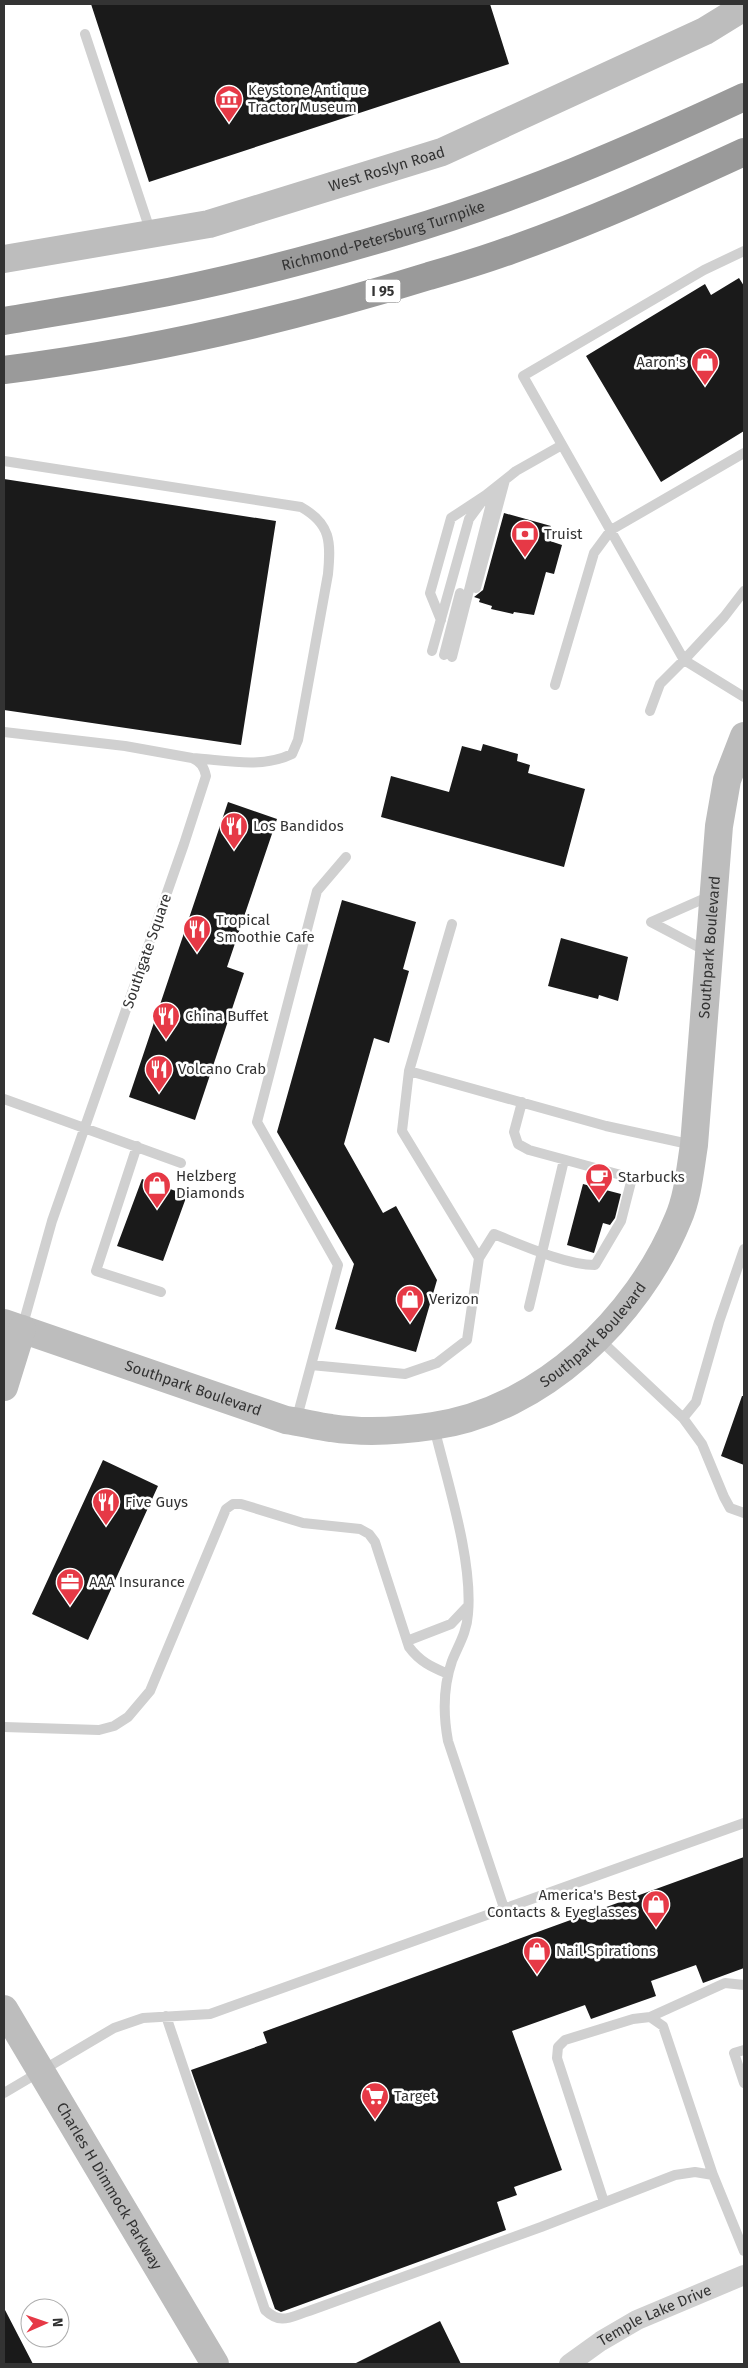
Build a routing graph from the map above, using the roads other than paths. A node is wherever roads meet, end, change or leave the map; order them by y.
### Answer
1 (744, 8) edge
2 (85, 34) dead end
3 (744, 97) edge
4 (744, 152) edge
5 (151, 234) junction
6 (744, 251) edge
7 (4, 259) edge
8 (4, 321) edge
9 (4, 370) edge
10 (562, 445) junction
11 (744, 453) edge
12 (4, 461) edge
13 (505, 480) junction
14 (490, 492) junction
15 (611, 530) junction
16 (466, 574) dead end
17 (744, 591) edge
18 (460, 594) dead end
19 (441, 620) junction
20 (460, 625) junction
21 (432, 651) dead end
22 (684, 660) junction
23 (554, 685) dead end
24 (744, 696) edge
25 (650, 711) dead end
26 (4, 732) edge
27 (744, 736) edge
28 (192, 758) junction
29 (346, 857) dead end
30 (713, 894) junction
31 (452, 924) dead end
32 (709, 952) junction
33 (409, 1071) junction
34 (4, 1099) edge
35 (522, 1102) junction
36 (86, 1127) junction
37 (694, 1145) junction
38 (137, 1146) junction
39 (564, 1160) junction
40 (181, 1163) dead end
41 (744, 1250) edge
42 (542, 1252) junction
43 (479, 1258) junction
44 (162, 1292) dead end
45 (529, 1307) dead end
46 (13, 1326) edge
47 (598, 1337) junction
48 (311, 1365) junction
49 (4, 1387) edge
50 (683, 1418) junction
51 (296, 1421) junction
52 (434, 1426) junction
53 (744, 1513) edge
54 (468, 1606) junction
55 (407, 1641) junction
56 (448, 1674) junction
57 (4, 1727) edge
58 (744, 1823) edge
59 (504, 1908) junction
60 (744, 1985) edge
61 (4, 2008) edge
62 (166, 2016) junction
63 (650, 2017) junction
64 (744, 2050) edge
65 (42, 2070) junction
66 (744, 2084) edge
67 (4, 2093) edge
68 (713, 2175) junction
69 (604, 2202) junction
70 (744, 2251) edge
71 (743, 2280) edge
72 (215, 2364) edge
73 (569, 2364) edge

1 - 5 main road, West Roslyn Road
2 - 5 lane
3 - 8 highway, Richmond-Petersburg Turnpike
4 - 9 highway, I 95
5 - 7 main road, West Roslyn Road
6 - 10 lane
10 - 13 lane
10 - 15 lane
11 - 15 lane
12 - 28 lane
13 - 14 lane
13 - 20 lane
14 - 16 lane
14 - 19 lane
14 - 19 lane
14 - 20 lane
15 - 22 lane
15 - 23 lane
17 - 22 lane
18 - 20 lane
19 - 21 lane
22 - 24 lane
22 - 25 lane
26 - 28 lane
27 - 30 main road, Southpark Boulevard
28 - 36 lane, Southgate Square
29 - 48 lane
30 - 32 main road, Southpark Boulevard
30 - 32 lane
31 - 33 lane
32 - 37 main road, Southpark Boulevard
33 - 35 lane
33 - 43 lane
34 - 36 lane
35 - 37 lane
35 - 39 lane
36 - 38 lane
36 - 46 lane, Southgate Square
37 - 47 main road, Southpark Boulevard
38 - 40 lane
38 - 44 lane
39 - 42 lane
39 - 42 lane
41 - 50 lane
42 - 43 lane
42 - 45 lane
43 - 48 lane
46 - 49 main road
46 - 51 main road, Southpark Boulevard
47 - 50 lane
47 - 52 main road, Southpark Boulevard
48 - 51 lane
50 - 53 lane
51 - 52 main road, Southpark Boulevard
52 - 54 lane
54 - 55 lane
54 - 56 lane
55 - 56 lane
55 - 57 lane
56 - 59 lane
58 - 59 lane
59 - 62 lane
60 - 63 lane
61 - 65 main road, Charles H Dimmock Parkway
62 - 65 lane
62 - 69 lane
63 - 68 lane
63 - 69 lane
64 - 66 lane
65 - 67 lane
65 - 72 main road, Charles H Dimmock Parkway
68 - 69 lane
68 - 70 lane
71 - 73 street, Temple Lake Drive

